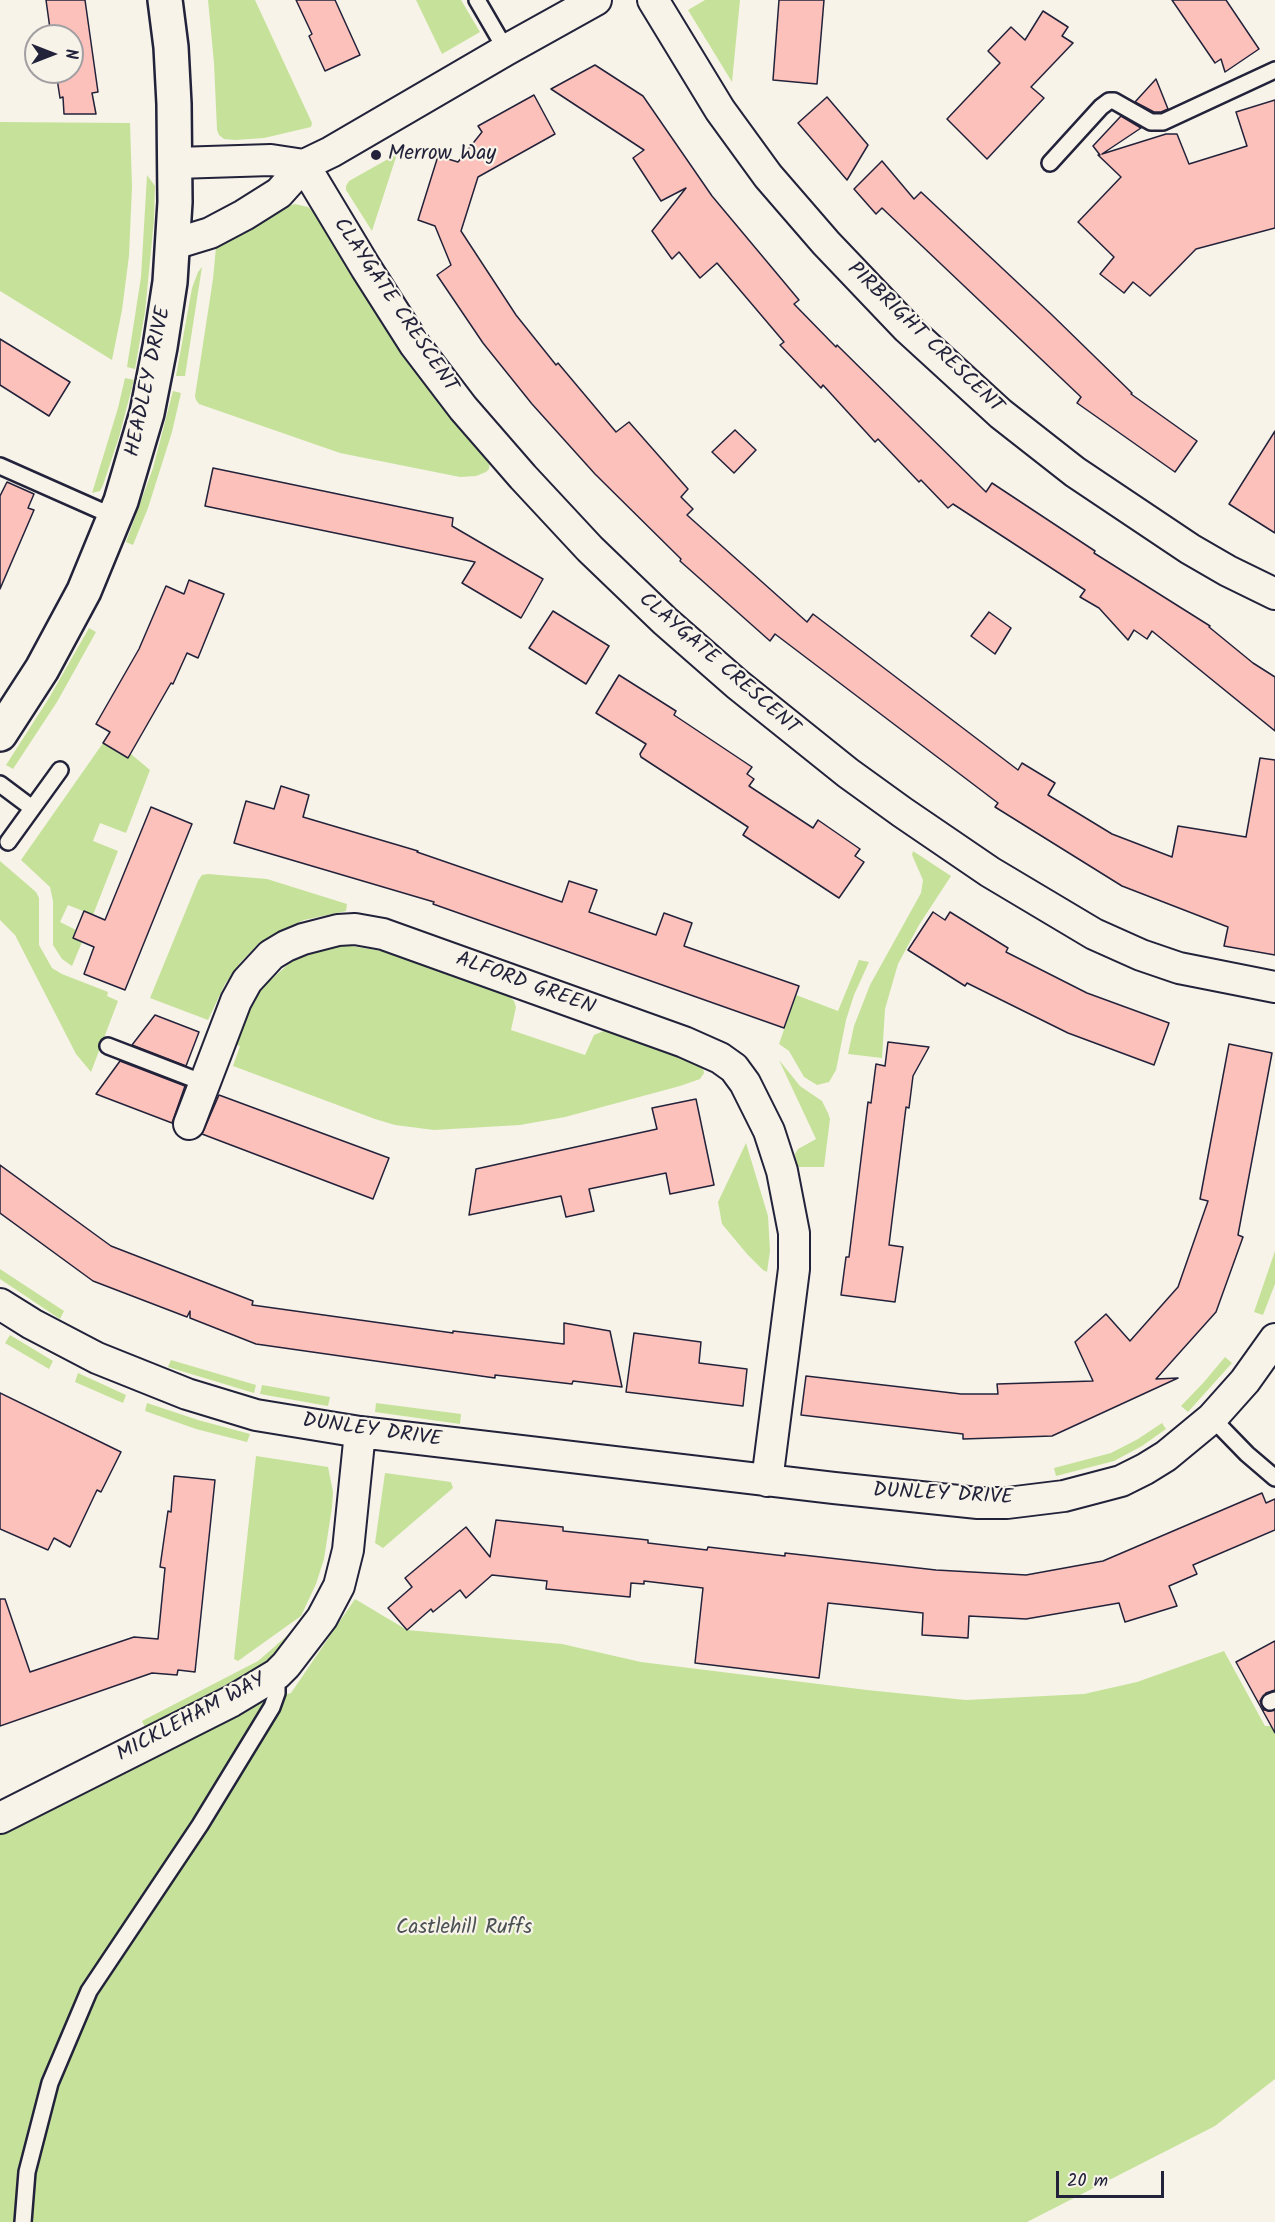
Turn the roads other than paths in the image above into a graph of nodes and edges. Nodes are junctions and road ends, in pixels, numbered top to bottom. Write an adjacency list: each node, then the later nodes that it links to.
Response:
1 (165, 0): 7 (street, HEADLEY DRIVE)
2 (477, 0): 5 (lane)
3 (596, 0): 5 (street)
4 (652, 0): 13 (street, PIRBRIGHT CRESCENT)
5 (506, 50): 9 (street)
6 (1275, 70): 8 (lane)
7 (176, 163): 9 (street); 10 (street, HEADLEY DRIVE)
8 (1050, 163)
9 (304, 165): 10 (street); 19 (street, CLAYGATE CRESCENT)
10 (174, 244): 12 (street, HEADLEY DRIVE)
11 (0, 466): 12 (lane)
12 (115, 517): 14 (street, HEADLEY DRIVE)
13 (1275, 594)
14 (0, 734)
15 (60, 770): 17 (lane)
16 (0, 784): 17 (lane)
17 (33, 808): 18 (lane)
18 (9, 842)
19 (1275, 987)
20 (108, 1046): 21 (lane)
21 (204, 1083): 22 (street, ALFORD GREEN); 28 (street, ALFORD GREEN)
22 (189, 1124)
23 (0, 1304): 26 (street, DUNLEY DRIVE)
24 (1275, 1339): 25 (street, DUNLEY DRIVE)
25 (1212, 1418): 27 (lane); 28 (street, DUNLEY DRIVE)
26 (360, 1432): 28 (street, DUNLEY DRIVE); 29 (street, MICKLEHAM WAY)
27 (1275, 1478)
28 (766, 1480)
29 (277, 1674): 30 (street, MICKLEHAM WAY); 31 (lane)
30 (0, 1818)
31 (23, 2222)

